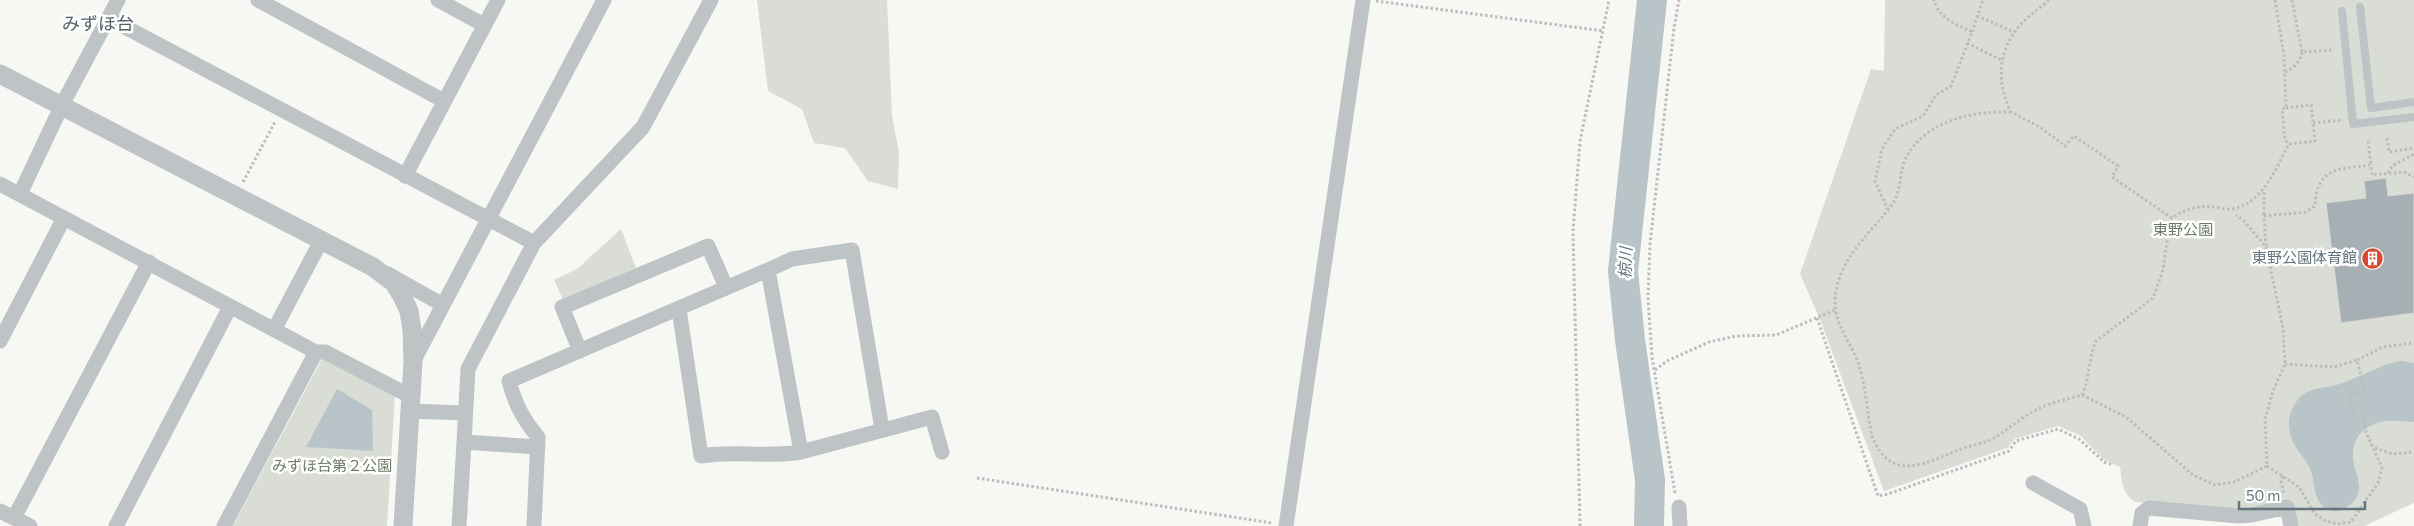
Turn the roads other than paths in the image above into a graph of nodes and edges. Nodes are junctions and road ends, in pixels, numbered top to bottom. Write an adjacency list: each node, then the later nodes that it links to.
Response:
1 (118, 0): 10 (street)
2 (258, 0): 13 (street)
3 (438, 0): 11 (street)
4 (498, 0): 11 (street)
5 (604, 0): 21 (street)
6 (711, 0): 23 (street)
7 (1362, 0): 53 (street)
8 (2360, 7): 14 (lane)
9 (2342, 10): 16 (lane)
10 (108, 18): 15 (street); 17 (street)
11 (484, 25): 13 (street)
12 (0, 74): 15 (street)
13 (444, 100): 17 (street)
14 (2414, 102)
15 (62, 105): 19 (street); 22 (street)
16 (2414, 117)
17 (405, 176): 21 (street)
18 (0, 184): 19 (street)
19 (20, 194): 20 (street)
20 (64, 218): 24 (street); 32 (street)
21 (489, 220): 23 (street); 28 (street)
22 (321, 241): 25 (street); 31 (street)
23 (534, 243): 37 (street)
24 (150, 262): 29 (street); 46 (street)
25 (373, 267): 28 (street); 35 (street)
26 (768, 270): 27 (street); 38 (street); 41 (street)
27 (726, 287): 30 (street); 33 (street)
28 (443, 305): 35 (street)
29 (230, 307): 31 (street); 48 (street)
30 (679, 310): 33 (street); 41 (street)
31 (275, 328): 34 (street)
32 (0, 341)
33 (580, 351): 40 (street)
34 (316, 352): 36 (street); 49 (street)
35 (412, 362): 36 (street)
36 (409, 404): 37 (street); 50 (street)
37 (465, 413): 39 (street)
38 (882, 429): 41 (street); 42 (street)
39 (464, 442): 40 (street); 51 (street)
40 (538, 447): 52 (street)
41 (801, 452)
42 (942, 452)
43 (2033, 483): 55 (street)
44 (1679, 507): 54 (street)
45 (0, 511): 46 (street)
46 (14, 518): 47 (street)
47 (30, 526)
48 (116, 526)
49 (224, 526)
50 (403, 526)
51 (459, 526)
52 (534, 526)
53 (1286, 526)
54 (1680, 526)
55 (2084, 526)
56 (2140, 526): 57 (street)
57 (2291, 526)

